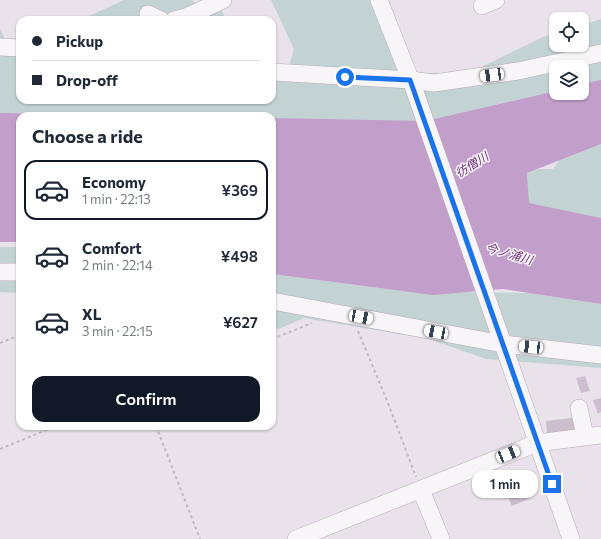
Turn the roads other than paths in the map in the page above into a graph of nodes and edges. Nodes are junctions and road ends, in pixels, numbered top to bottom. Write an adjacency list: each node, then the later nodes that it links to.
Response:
1 (223, 0): 3 (street)
2 (379, 0): 8 (street)
3 (188, 16)
4 (0, 47): 5 (street)
5 (16, 48)
6 (601, 53): 8 (street)
7 (276, 72): 8 (street)
8 (412, 83): 12 (street)
9 (0, 272): 10 (street)
10 (16, 272)
11 (276, 301): 12 (street)
12 (503, 344): 13 (street); 16 (street)
13 (601, 355)
14 (580, 408): 15 (street)
15 (593, 436): 16 (street)
16 (537, 442): 17 (street); 20 (street)
17 (421, 490): 18 (street); 19 (street)
18 (296, 539)
19 (441, 539)
20 (571, 539)

